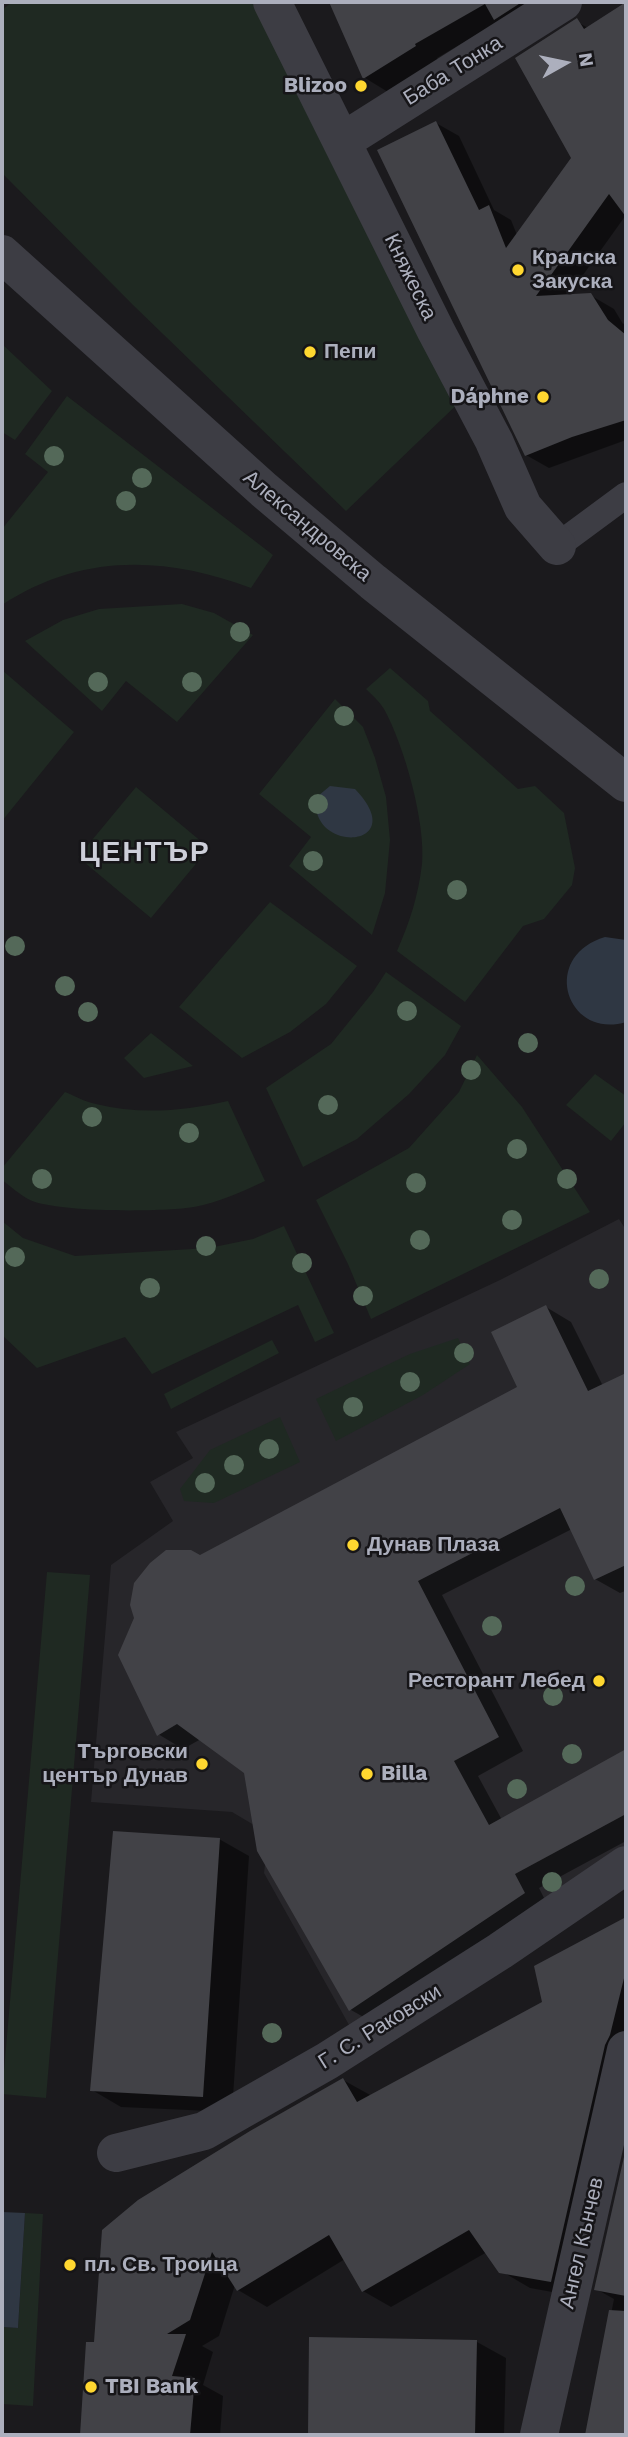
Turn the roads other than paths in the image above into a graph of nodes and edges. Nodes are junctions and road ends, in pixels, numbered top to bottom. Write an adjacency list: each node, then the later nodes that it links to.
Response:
1 (272, 2): 3 (street, Княжеска)
2 (563, 2): 3 (street, Баба Тонка)
3 (357, 132): 6 (street, Княжеска)
4 (2, 254): 7 (street, Александровска)
5 (626, 495): 6 (lane)
6 (557, 545)
7 (626, 783)
8 (626, 1865): 10 (street, Г. С. Раковски)
9 (626, 2050): 11 (street, Ангел Кънчев)
10 (116, 2154)
11 (539, 2435)

